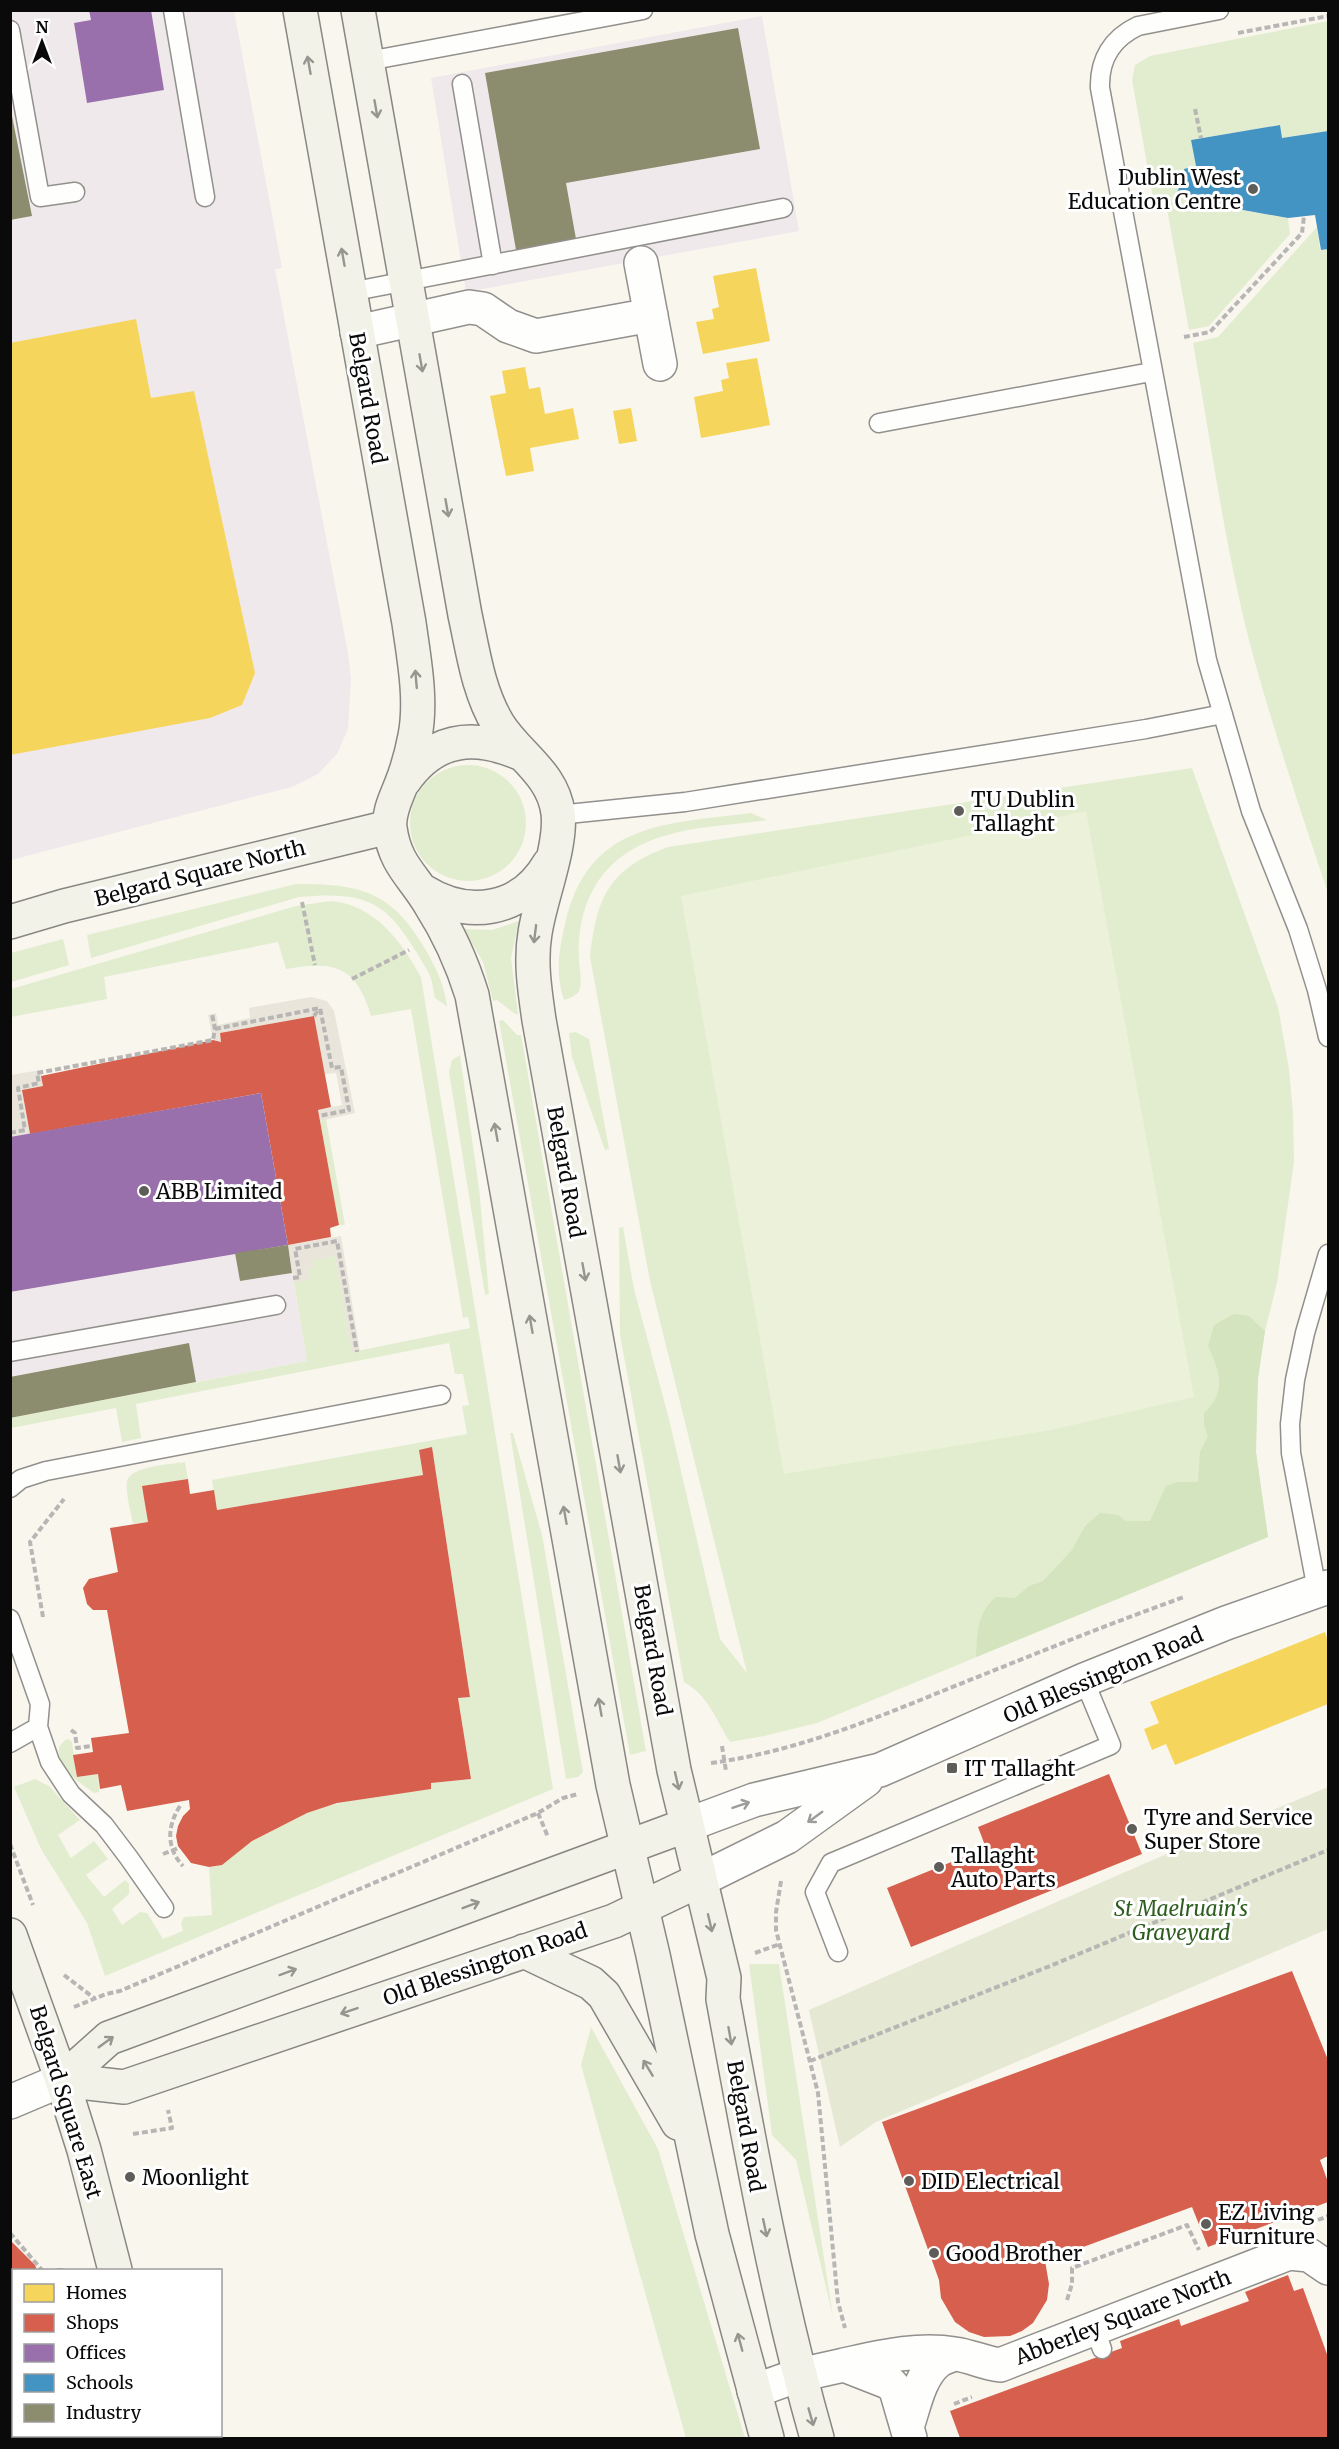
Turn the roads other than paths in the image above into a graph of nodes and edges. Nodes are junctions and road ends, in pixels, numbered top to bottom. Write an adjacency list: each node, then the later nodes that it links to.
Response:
1 (173, 10): 10 (lane)
2 (300, 10): 15 (main road, Belgard Road, one-way to 2)
3 (358, 10): 7 (main road, Belgard Road)
4 (643, 10): 7 (lane)
5 (1219, 10): 20 (lane)
6 (10, 30): 9 (lane)
7 (368, 61): 14 (main road, Belgard Road, one-way to 14)
8 (462, 84): 13 (lane)
9 (75, 192)
10 (205, 197)
11 (783, 208): 13 (lane)
12 (641, 262): 16 (street)
13 (493, 265): 14 (lane)
14 (407, 281): 15 (lane); 17 (main road, Belgard Road)
15 (350, 292): 18 (main road, Belgard Road)
16 (651, 315): 17 (street); 19 (street)
17 (414, 320): 18 (street); 23 (main road, Belgard Road, one-way to 23)
18 (357, 332): 24 (main road, Belgard Road, one-way to 18)
19 (660, 364)
20 (1151, 372): 21 (lane); 22 (lane)
21 (879, 423)
22 (1223, 714): 25 (lane); 30 (lane)
23 (524, 755): 24 (main road, Belgard Road); 25 (main road, Belgard Road)
24 (401, 785): 26 (main road, Belgard Road)
25 (558, 815): 27 (main road, Belgard Road)
26 (389, 827): 28 (main road, Belgard Road); 29 (main road, Belgard Square North)
27 (552, 857): 28 (main road, Belgard Road); 42 (main road, Belgard Road, one-way to 42)
28 (423, 891): 43 (main road, Belgard Road, one-way to 28)
29 (10, 922)
30 (1329, 1037)
31 (1329, 1254): 36 (lane)
32 (276, 1305): 33 (lane)
33 (10, 1352)
34 (441, 1395): 35 (lane)
35 (10, 1488)
36 (1323, 1589): 38 (street, Old Blessington Road)
37 (10, 1620): 39 (lane)
38 (1084, 1680): 41 (street, Old Blessington Road); 49 (lane)
39 (38, 1727): 40 (lane); 45 (lane)
40 (10, 1743)
41 (880, 1770): 42 (street, Old Blessington Road, one-way to 41); 44 (street, Old Blessington Road, one-way to 44)
42 (687, 1825): 43 (main road, Old Blessington Road); 44 (main road, Belgard Road)
43 (627, 1846): 46 (main road, Belgard Road); 50 (main road, Old Blessington Road, one-way to 43)
44 (700, 1880): 46 (main road, Old Blessington Road); 58 (main road, Belgard Road, one-way to 58)
45 (164, 1908)
46 (642, 1908): 48 (main road, Old Blessington Road); 52 (main road, Belgard Road)
47 (10, 1935): 50 (main road, Belgard Square East)
48 (524, 1951): 50 (main road, Old Blessington Road, one-way to 50); 52 (main road, one-way to 48)
49 (838, 1952)
50 (62, 2080): 51 (street, Old Blessington Road); 54 (main road, Belgard Square East)
51 (10, 2102)
52 (697, 2156): 59 (main road, Belgard Road, one-way to 52)
53 (1322, 2257): 56 (street, Abberley Square North)
54 (114, 2269)
55 (907, 2352): 56 (street, Abberley Square North); 57 (street, Abberley Square North); 60 (street)
56 (954, 2354): 60 (street)
57 (844, 2365): 58 (street, Abberley Square North); 60 (street)
58 (799, 2375): 59 (street, Abberley Square North); 62 (main road, Belgard Road, one-way to 62)
59 (754, 2391): 61 (main road, Belgard Road)
60 (911, 2422)
61 (767, 2439)
62 (817, 2439)

